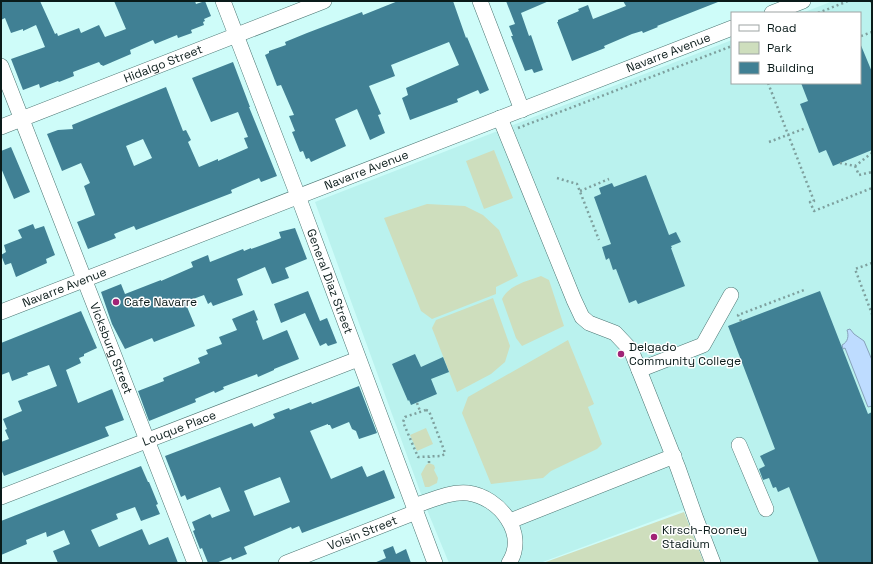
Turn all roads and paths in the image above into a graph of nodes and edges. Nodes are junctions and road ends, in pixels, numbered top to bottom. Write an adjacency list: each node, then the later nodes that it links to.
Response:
1 (223, 1): 10 (street, General Diaz Street)
2 (324, 1): 10 (street, Hidalgo Street)
3 (480, 1): 15 (street)
4 (803, 1): 6 (street)
5 (848, 1): 7 (path)
6 (775, 12)
7 (820, 12)
8 (731, 28): 15 (street, Navarre Avenue)
9 (872, 32): 11 (path)
10 (236, 36): 17 (street, Hidalgo Street); 31 (street, General Diaz Street)
11 (862, 36)
12 (731, 46): 20 (path)
13 (1, 66): 17 (street, Vicksburg Street)
14 (768, 84): 21 (path)
15 (522, 110): 16 (street, Navarre Avenue)
16 (500, 118): 20 (street); 31 (street, Navarre Avenue)
17 (22, 119): 18 (street, Hidalgo Street); 34 (street, Vicksburg Street)
18 (1, 127)
19 (806, 128): 21 (path)
20 (506, 133): 41 (street)
21 (788, 134): 22 (path); 29 (path)
22 (769, 142)
23 (872, 153): 25 (path)
24 (840, 163): 25 (path)
25 (855, 166): 26 (path)
26 (872, 172)
27 (557, 178): 30 (path)
28 (609, 179): 30 (path)
29 (872, 188)
30 (580, 191): 32 (path)
31 (298, 196): 34 (street, Navarre Avenue); 40 (street, General Diaz Street)
32 (599, 240)
33 (872, 263): 38 (path)
34 (84, 279): 37 (street, Navarre Avenue); 44 (street, Vicksburg Street)
35 (804, 290): 39 (path)
36 (731, 295): 41 (street)
37 (1, 312)
38 (872, 314)
39 (741, 322)
40 (358, 359): 44 (street, Louque Place); 50 (street, General Diaz Street)
41 (639, 370): 46 (street)
42 (416, 403): 43 (path)
43 (420, 411): 47 (path); 47 (path)
44 (147, 440): 49 (street, Louque Place); 53 (street, Vicksburg Street)
45 (739, 445): 51 (street)
46 (674, 456): 52 (street); 57 (street)
47 (429, 457): 48 (path)
48 (429, 463)
49 (1, 497)
50 (415, 509): 52 (street, Voisin Street); 54 (street, Voisin Street); 55 (street, General Diaz Street)
51 (766, 509)
52 (510, 521): 56 (street)
53 (195, 563)
54 (286, 563)
55 (435, 563)
56 (509, 563)
57 (713, 563)

